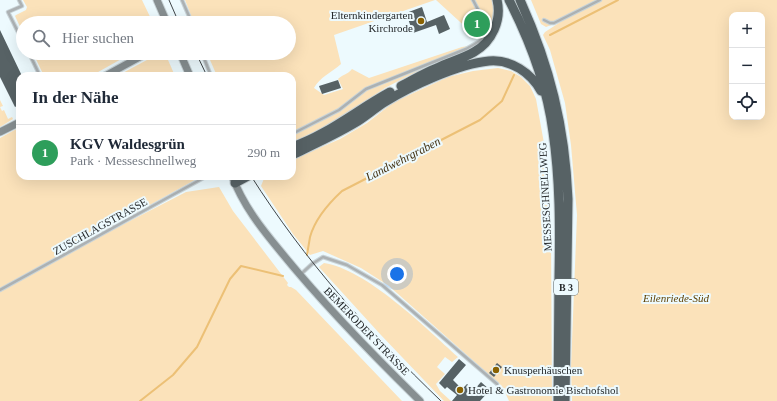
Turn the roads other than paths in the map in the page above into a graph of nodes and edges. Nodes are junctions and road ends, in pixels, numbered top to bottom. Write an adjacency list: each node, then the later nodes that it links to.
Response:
1 (19, 0): 12 (lane)
2 (157, 0): 9 (main road)
3 (182, 0): 10 (lane)
4 (473, 0): 24 (lane)
5 (497, 0): 25 (highway)
6 (510, 0): 21 (highway, MESSESCHNELLWEG / B 3)
7 (520, 0): 34 (highway, MESSESCHNELLWEG / B 3)
8 (600, 0): 11 (lane)
9 (164, 16)
10 (189, 16)
11 (544, 20)
12 (16, 28)
13 (32, 60): 17 (lane)
14 (134, 60): 18 (main road)
15 (183, 60): 19 (main road)
16 (205, 60): 20 (lane)
17 (38, 72)
18 (112, 72)
19 (188, 72)
20 (209, 72)
21 (547, 101): 26 (highway); 33 (highway, MESSESCHNELLWEG / B 3)
22 (16, 124): 23 (main road)
23 (0, 132)
24 (296, 132)
25 (296, 145)
26 (296, 153)
27 (200, 180): 30 (lane, ZUSCHLAGSTRASSE)
28 (233, 180): 29 (main road, BEMERODER STRASSE)
29 (299, 275): 31 (lane); 32 (main road, BEMERODER STRASSE)
30 (0, 290)
31 (497, 384)
32 (420, 401)
33 (558, 401)
34 (565, 401)

